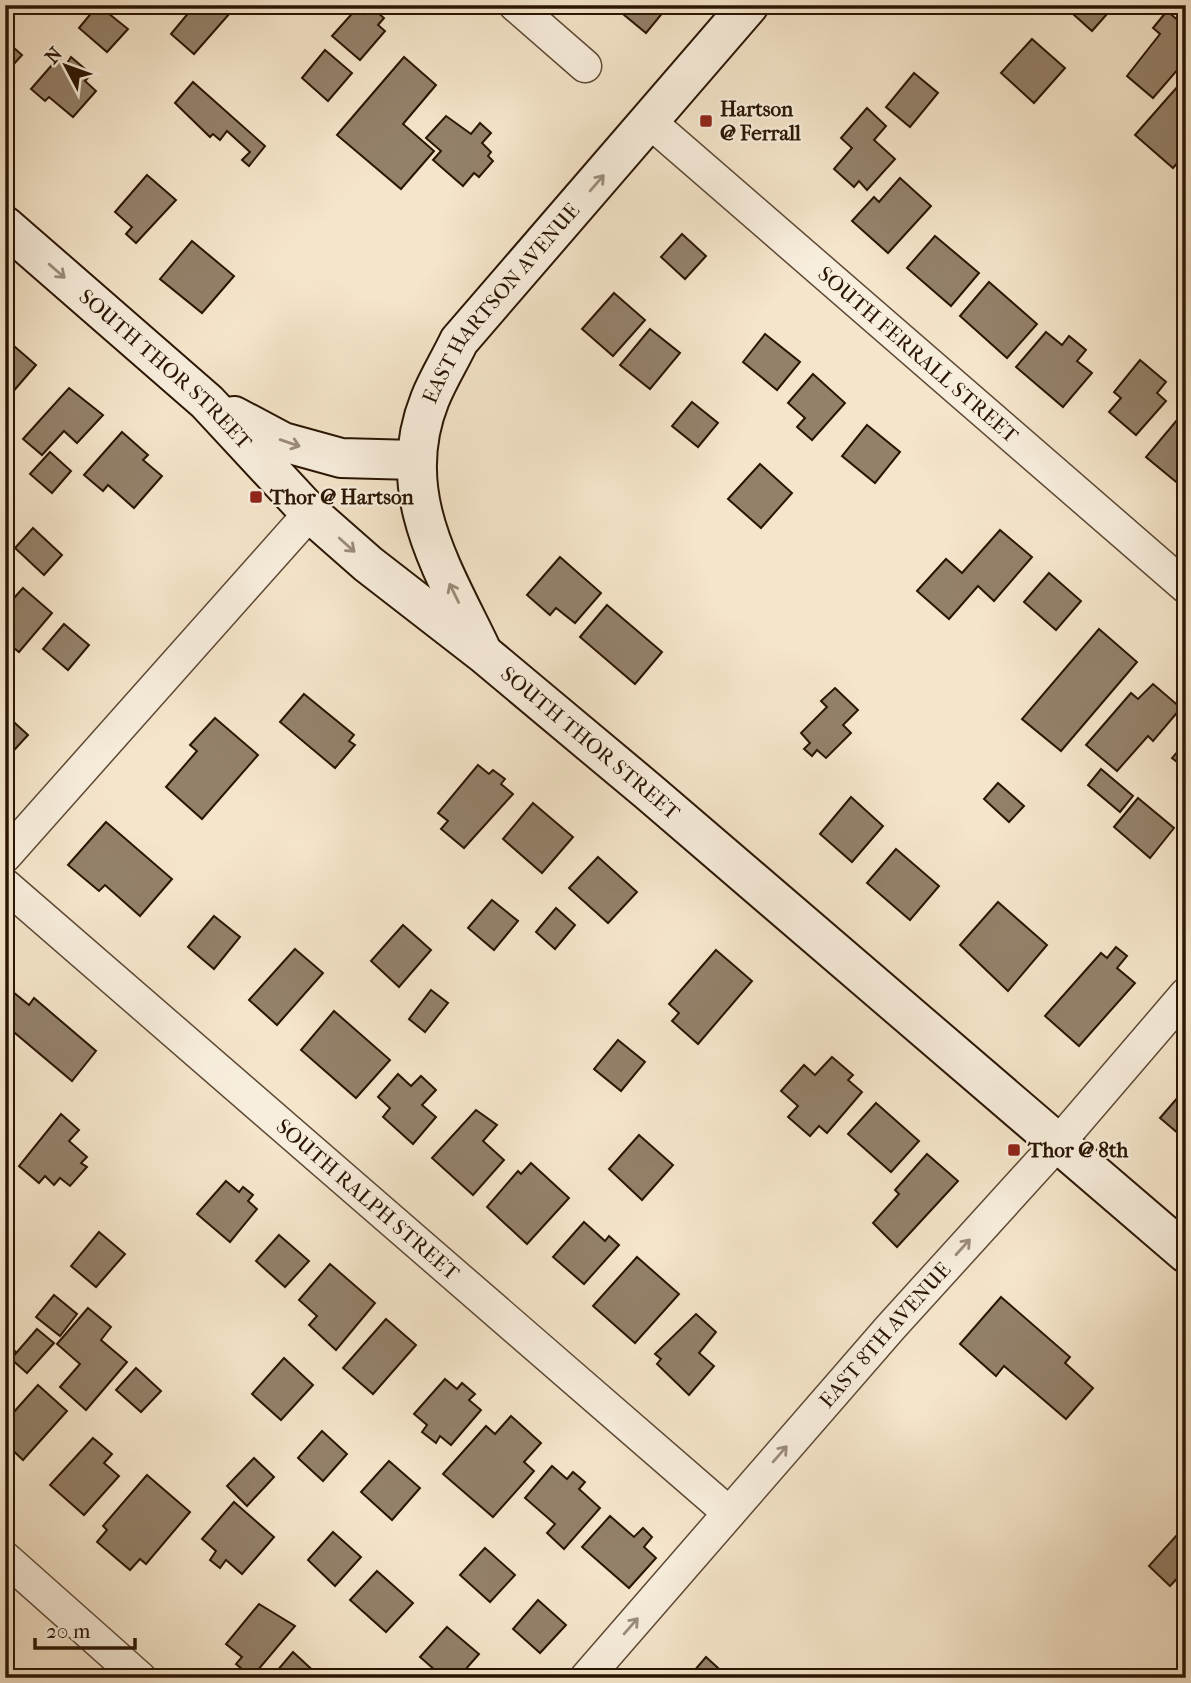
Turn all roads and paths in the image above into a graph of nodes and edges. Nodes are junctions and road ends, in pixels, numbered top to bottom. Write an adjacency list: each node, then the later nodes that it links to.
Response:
1 (515, 5): 3 (street)
2 (749, 5): 4 (main road, EAST HARTSON AVENUE)
3 (585, 66)
4 (650, 122): 7 (main road, EAST HARTSON AVENUE, one-way to 4); 9 (street, SOUTH FERRALL STREET)
5 (5, 226): 6 (main road, SOUTH THOR STREET, one-way to 6)
6 (207, 402): 7 (main road, one-way to 7); 8 (main road, SOUTH THOR STREET)
7 (415, 460): 10 (main road, EAST HARTSON AVENUE, one-way to 7)
8 (310, 513): 10 (main road, SOUTH THOR STREET, one-way to 10); 11 (street)
9 (1186, 587)
10 (484, 654): 14 (main road, SOUTH THOR STREET)
11 (5, 856)
12 (5, 885): 16 (street, SOUTH RALPH STREET)
13 (1186, 994): 14 (street, EAST 8TH AVENUE)
14 (1059, 1142): 15 (main road, SOUTH THOR STREET); 16 (street, EAST 8TH AVENUE, one-way to 14)
15 (1186, 1252)
16 (729, 1513): 19 (street, EAST 8TH AVENUE, one-way to 16)
17 (5, 1558): 18 (street)
18 (140, 1678)
19 (586, 1678)

